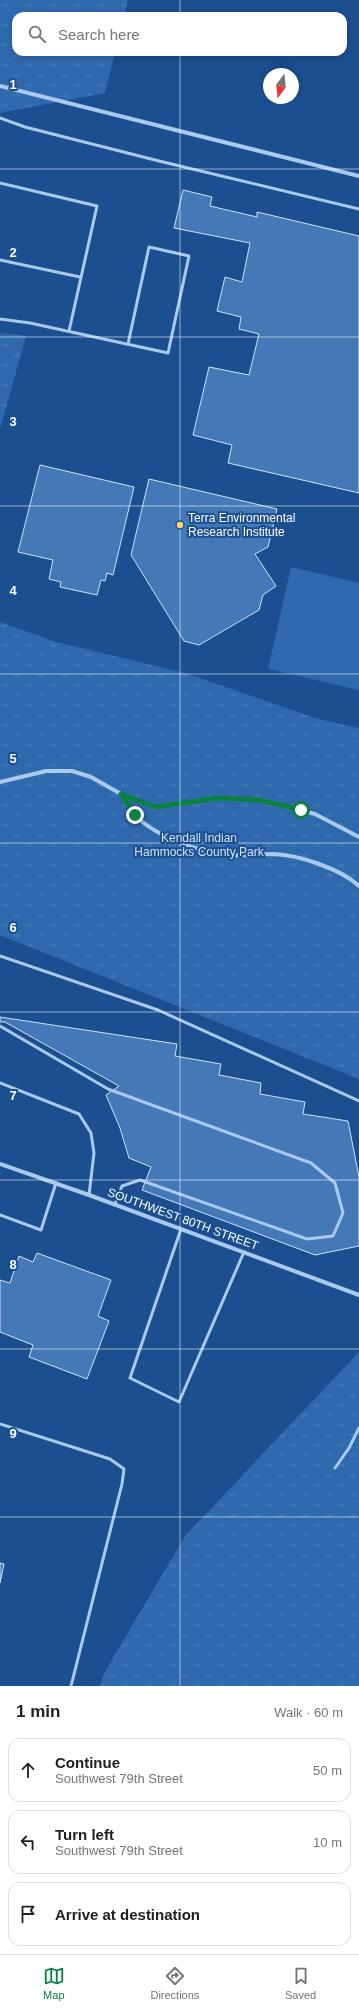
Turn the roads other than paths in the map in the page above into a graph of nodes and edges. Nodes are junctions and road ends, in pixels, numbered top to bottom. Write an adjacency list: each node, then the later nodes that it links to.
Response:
1 (0, 86): 3 (street)
2 (0, 118): 5 (lane)
3 (359, 176)
4 (0, 183): 7 (lane)
5 (359, 209)
6 (0, 260): 7 (lane)
7 (80, 277): 9 (lane)
8 (0, 319): 9 (lane)
9 (69, 331): 10 (lane)
10 (128, 344): 10 (lane)
11 (0, 782): 12 (street)
12 (121, 794): 13 (street); 14 (street)
13 (359, 837)
14 (359, 886)
15 (0, 956): 18 (lane)
16 (0, 1026): 22 (lane)
17 (0, 1083): 21 (lane)
18 (359, 1101)
19 (0, 1164): 20 (street, SOUTHWEST 80TH STREET)
20 (56, 1183): 21 (street, SOUTHWEST 80TH STREET); 23 (lane)
21 (89, 1195): 22 (street, SOUTHWEST 80TH STREET)
22 (115, 1204): 24 (street, SOUTHWEST 80TH STREET)
23 (0, 1215)
24 (181, 1229): 25 (street, SOUTHWEST 80TH STREET); 25 (lane)
25 (244, 1252): 26 (street, SOUTHWEST 80TH STREET)
26 (359, 1295)
27 (0, 1424): 30 (lane)
28 (359, 1428): 29 (lane)
29 (335, 1468)
30 (70, 1686)

